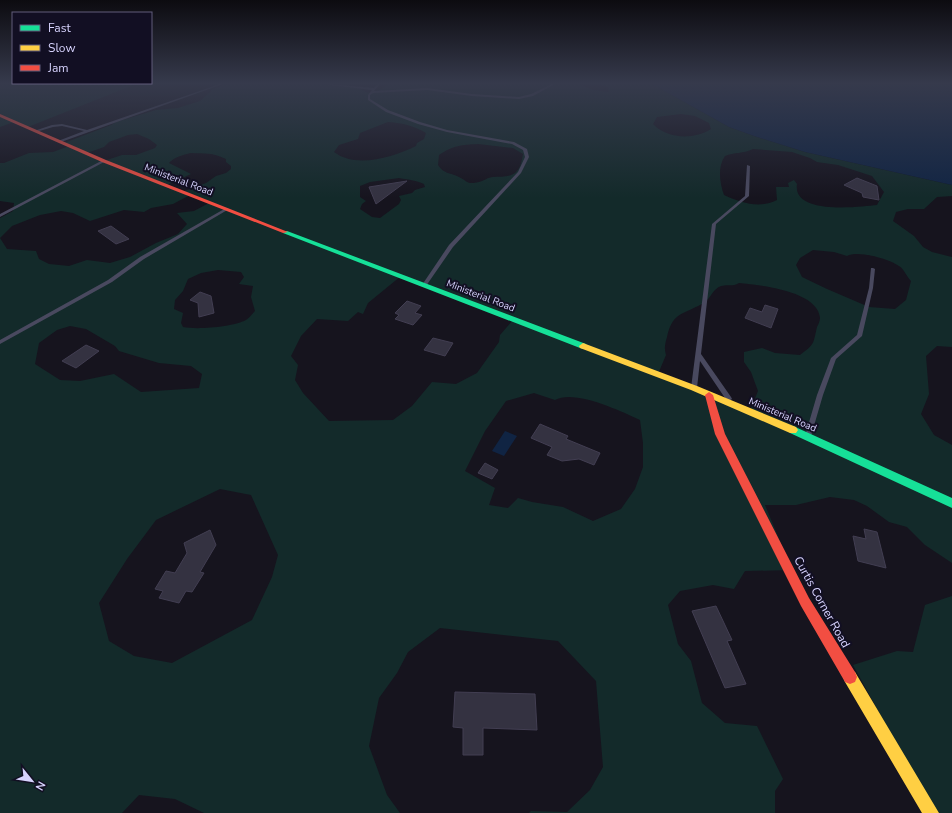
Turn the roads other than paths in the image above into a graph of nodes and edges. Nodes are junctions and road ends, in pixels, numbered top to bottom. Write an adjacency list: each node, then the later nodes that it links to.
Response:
1 (16, 122): 4 (main road, Ministerial Road)
2 (112, 122): 5 (lane)
3 (422, 122): 12 (lane)
4 (36, 131): 5 (lane); 6 (main road, Ministerial Road)
5 (86, 131): 6 (lane)
6 (60, 141): 7 (main road, Ministerial Road)
7 (104, 161): 9 (main road, Ministerial Road); 10 (lane)
8 (748, 166): 14 (lane)
9 (227, 209): 12 (main road, Ministerial Road); 13 (lane)
10 (1, 215)
11 (873, 269): 18 (lane)
12 (424, 285): 15 (main road, Ministerial Road)
13 (0, 342)
14 (698, 354): 15 (lane); 17 (lane)
15 (694, 388): 16 (main road, Ministerial Road)
16 (709, 395): 17 (main road, Ministerial Road); 20 (main road, Curtis Corner Road)
17 (733, 404): 18 (main road, Ministerial Road)
18 (808, 436): 19 (main road, Ministerial Road)
19 (952, 503)
20 (931, 813)

